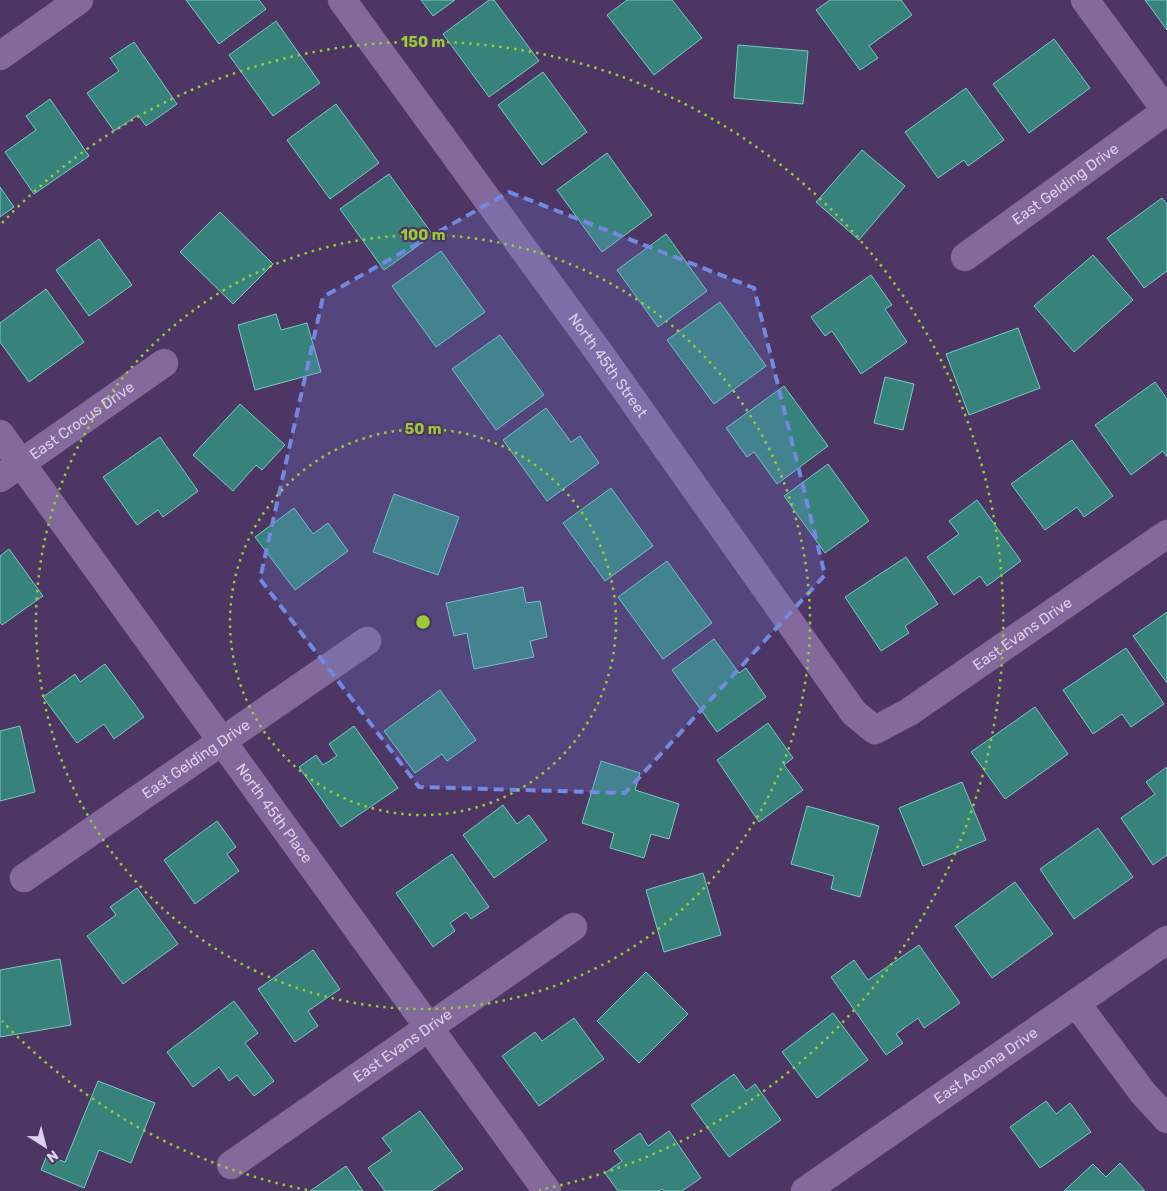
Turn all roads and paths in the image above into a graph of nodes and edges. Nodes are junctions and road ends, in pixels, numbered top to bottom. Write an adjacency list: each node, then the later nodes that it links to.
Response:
1 (79, 0): 4 (street)
2 (342, 0): 12 (street, North 45th Street)
3 (1085, 0): 5 (street)
4 (0, 56)
5 (1167, 111): 6 (street, East Gelding Drive)
6 (964, 257)
7 (164, 363): 9 (street, East Crocus Drive)
8 (0, 434): 9 (street, North 45th Place)
9 (10, 470): 13 (street, North 45th Place)
10 (1167, 534): 12 (street, East Evans Drive)
11 (367, 641): 13 (street, East Gelding Drive)
12 (875, 730)
13 (222, 742): 14 (street, East Gelding Drive); 18 (street, North 45th Place)
14 (24, 878)
15 (573, 927): 18 (street, East Evans Drive)
16 (1167, 940): 17 (street, East Acoma Drive)
17 (1076, 1003): 19 (street); 22 (street, East Acoma Drive)
18 (430, 1027): 20 (street, East Evans Drive); 21 (street, North 45th Place)
19 (1167, 1119)
20 (231, 1165)
21 (547, 1191)
22 (805, 1191)

